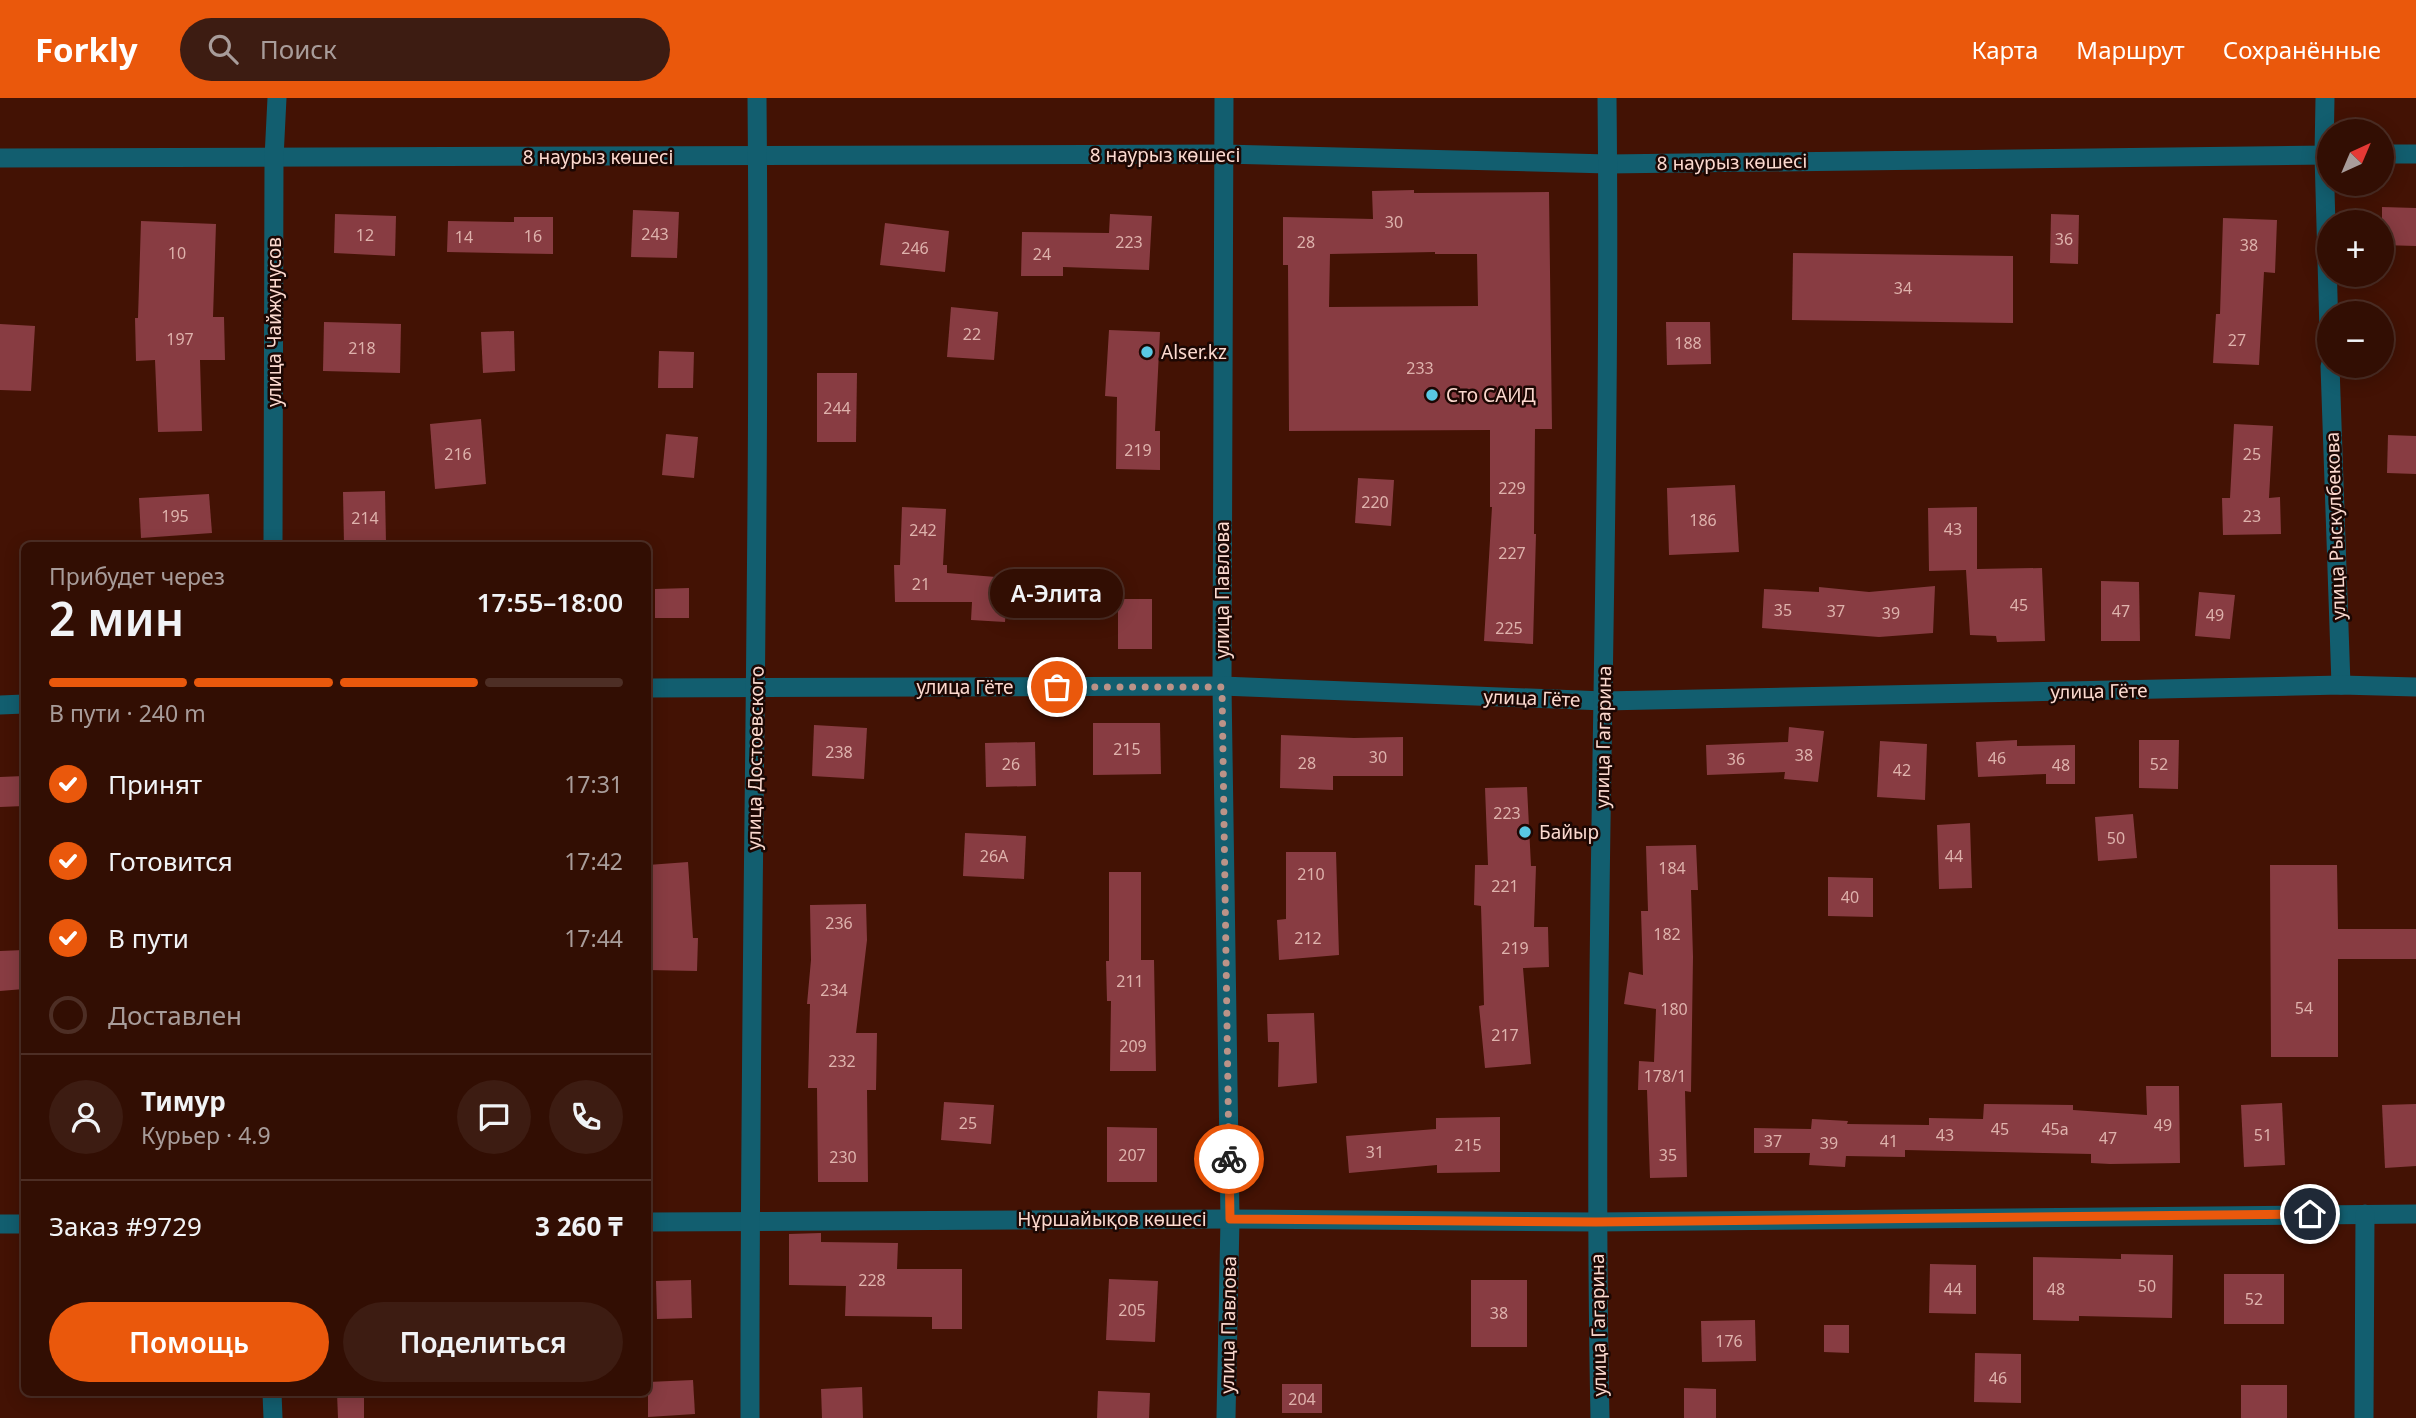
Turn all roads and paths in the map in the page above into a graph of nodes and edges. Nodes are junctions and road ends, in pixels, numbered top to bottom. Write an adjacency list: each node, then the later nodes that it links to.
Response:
1 (277, 98): 13 (street, улица Чайжунусов)
2 (757, 98): 11 (street, улица Достоевского)
3 (1224, 98): 7 (street, улица Павлова)
4 (1607, 98): 14 (street, улица Гагарина)
5 (2325, 98): 6 (street)
6 (2325, 119)
7 (1224, 154): 11 (street, 8 наурыз көшесі); 14 (street, 8 наурыз көшесі); 21 (street, улица Павлова)
8 (2394, 154): 9 (street)
9 (2416, 154)
10 (2317, 155): 14 (street, 8 наурыз көшесі)
11 (758, 156): 13 (street, 8 наурыз көшесі); 20 (street, улица Достоевского)
12 (0, 158): 13 (street, 8 наурыз көшесі)
13 (274, 158): 18 (street, улица Чайжунусов)
14 (1608, 164): 24 (street, улица Гагарина)
15 (2327, 196): 16 (street)
16 (2328, 301)
17 (2330, 378): 19 (street, улица Рыскулбекова)
18 (273, 542)
19 (2341, 685): 22 (street, улица Гёте); 24 (street, улица Гёте)
20 (756, 687): 21 (street, улица Гёте); 23 (street, улица Гёте); 31 (street, улица Достоевского)
21 (1222, 687): 24 (street, улица Гёте); 29 (street, улица Павлова)
22 (2416, 687)
23 (651, 688)
24 (1604, 701): 32 (street, улица Гагарина)
25 (21, 704): 26 (street)
26 (0, 705)
27 (2365, 1214): 28 (street, Нұршайықов көшесі); 32 (street, Нұршайықов көшесі); 40 (street)
28 (2416, 1214)
29 (1230, 1219): 31 (street, Нұршайықов көшесі); 32 (street, Нұршайықов көшесі); 38 (street, улица Павлова)
30 (651, 1222): 31 (street, Нұршайықов көшесі)
31 (749, 1222): 37 (street, улица Достоевского)
32 (1596, 1222): 39 (street, улица Гагарина)
33 (0, 1224): 34 (street)
34 (21, 1224)
35 (272, 1396): 36 (street)
36 (273, 1418)
37 (750, 1418)
38 (1226, 1418)
39 (1600, 1418)
40 (2364, 1418)

